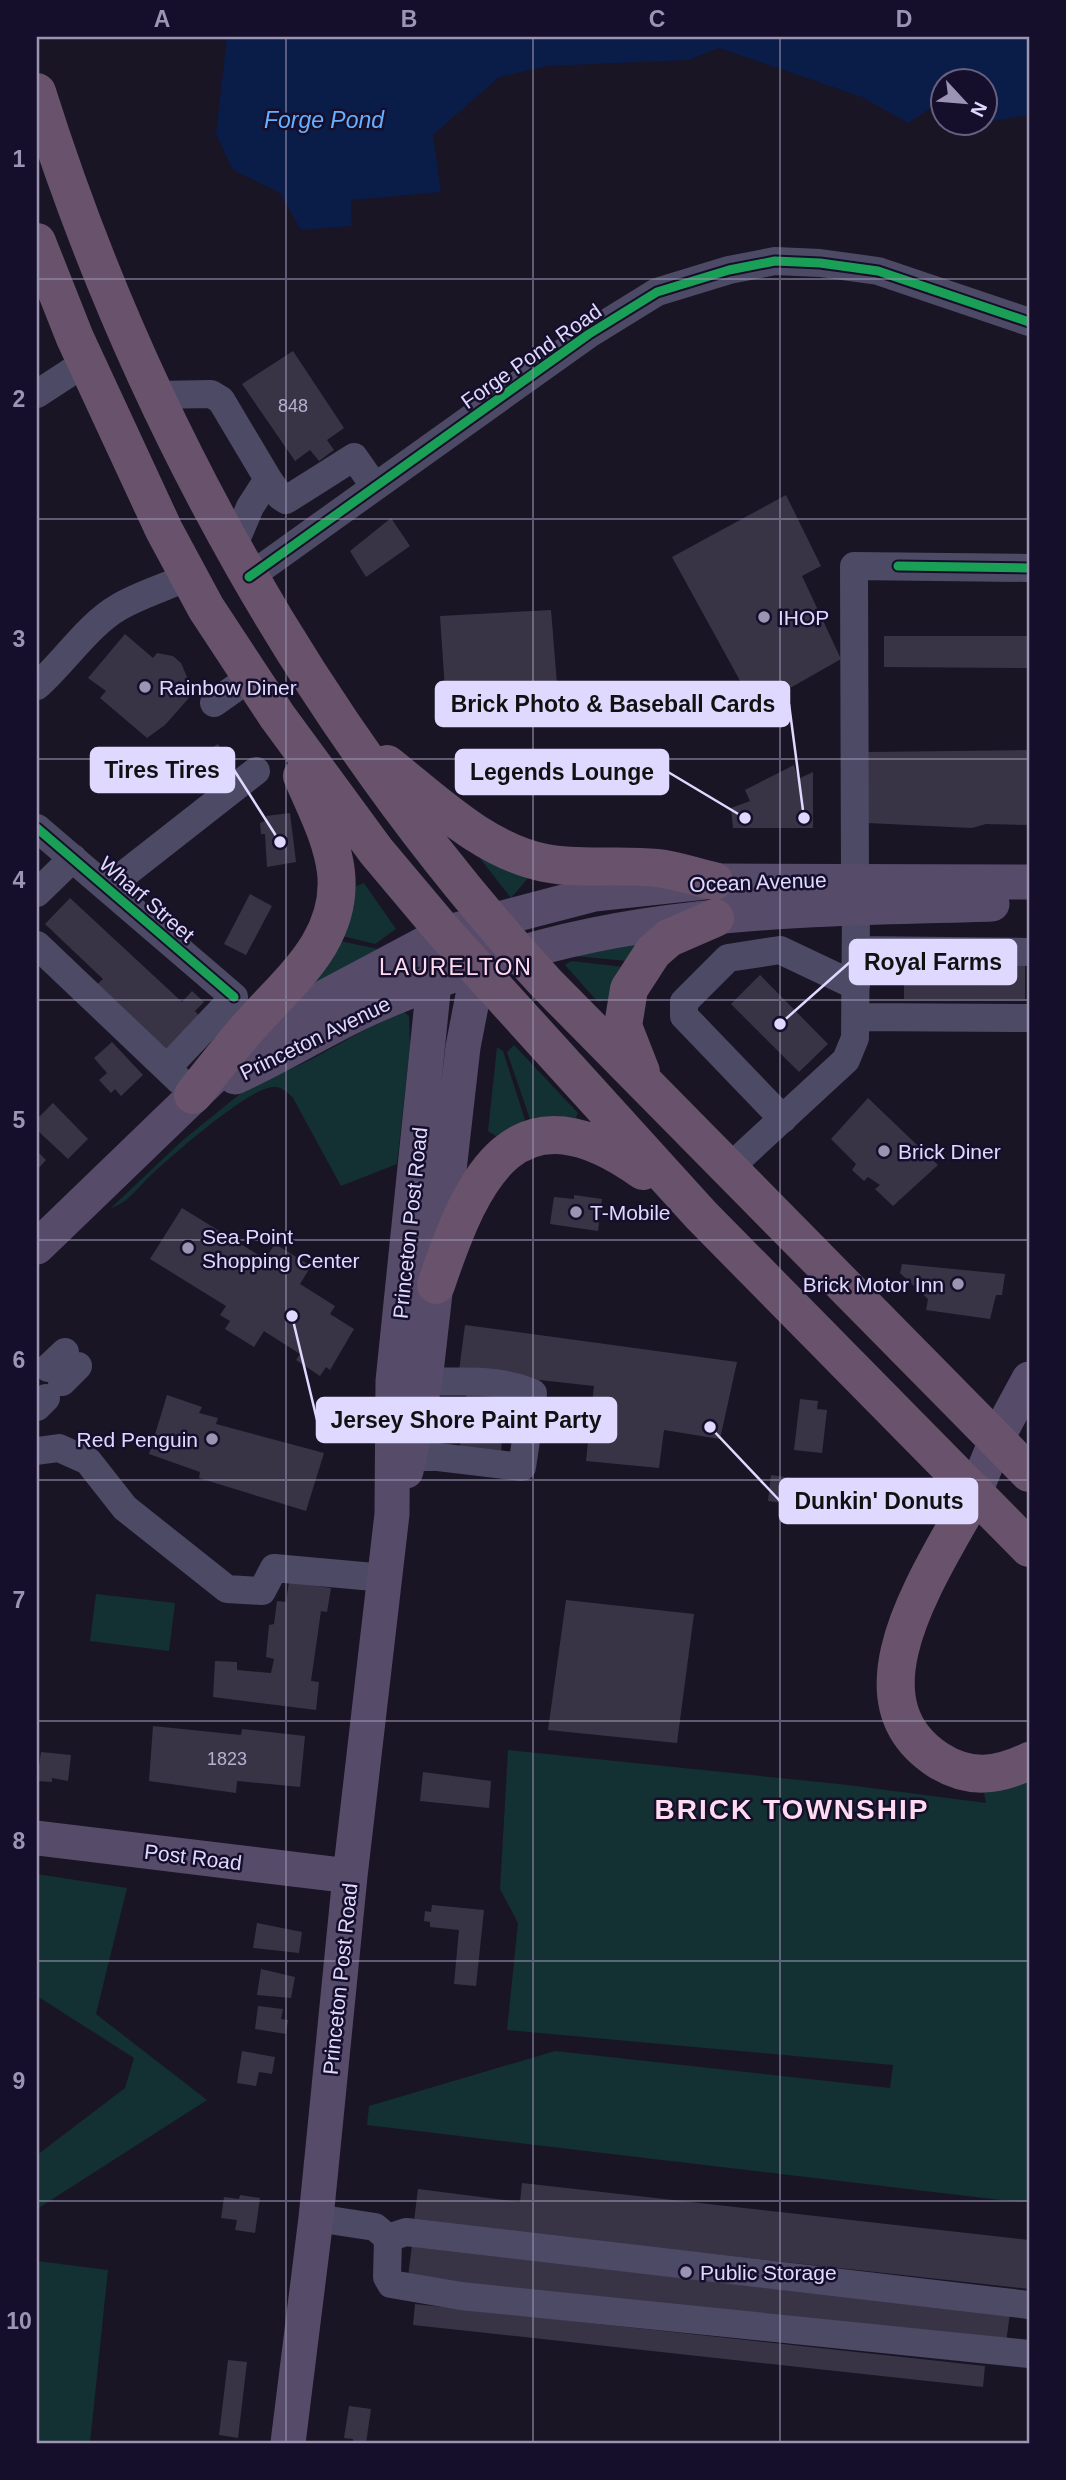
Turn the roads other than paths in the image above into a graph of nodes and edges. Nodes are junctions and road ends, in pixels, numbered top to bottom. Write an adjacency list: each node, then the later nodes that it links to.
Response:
1 (37, 92): 6 (highway)
2 (37, 242): 4 (highway)
3 (1029, 322): 8 (street, Forge Pond Road)
4 (86, 362): 5 (street); 11 (highway)
5 (37, 394)
6 (155, 395): 7 (street); 9 (highway)
7 (268, 479): 8 (street); 9 (street)
8 (375, 487): 9 (street, Forge Pond Road)
9 (241, 562): 16 (highway)
10 (1029, 568): 23 (street)
11 (190, 576): 12 (highway); 13 (street)
12 (251, 677): 14 (street); 15 (highway)
13 (37, 686)
14 (214, 703)
15 (277, 716): 27 (highway); 39 (highway)
16 (353, 736): 24 (highway); 26 (highway)
17 (256, 771): 21 (street)
18 (37, 828): 19 (street, Wharf Street)
19 (73, 858): 21 (street, Wharf Street); 22 (street)
20 (1029, 882): 23 (main road, Ocean Avenue)
21 (108, 887): 37 (street, Wharf Street)
22 (37, 893)
23 (856, 894): 24 (main road, Ocean Avenue); 25 (main road, Ocean Avenue); 29 (street)
24 (714, 899): 26 (main road, Ocean Avenue); 31 (main road, Ocean Avenue); 38 (highway)
25 (1029, 902)
26 (490, 919): 27 (main road, Ocean Avenue); 31 (highway); 32 (main road, Princeton Post Road)
27 (444, 933): 32 (highway); 33 (main road, Princeton Post Road); 39 (main road, Princeton Avenue)
28 (37, 945): 37 (street)
29 (856, 950): 30 (street); 34 (street)
30 (1029, 952)
31 (519, 953): 32 (main road, Ocean Avenue); 38 (highway)
32 (477, 969): 33 (main road, Princeton Avenue); 42 (highway); 44 (main road, Princeton Post Road)
33 (434, 983): 39 (main road, Princeton Avenue); 52 (main road, Princeton Post Road)
34 (856, 986): 35 (street); 40 (street)
35 (855, 1017): 36 (street); 40 (street)
36 (1029, 1018)
37 (167, 1068): 39 (street)
38 (649, 1086): 41 (highway)
39 (194, 1095): 43 (main road, Princeton Avenue)
40 (783, 1119): 41 (street)
41 (729, 1168): 47 (highway)
42 (701, 1215): 44 (highway); 51 (highway)
43 (37, 1247)
44 (436, 1285): 46 (main road, Princeton Post Road)
45 (1029, 1379): 47 (main road)
46 (425, 1381): 49 (main road, Princeton Post Road); 49 (street)
47 (997, 1438): 50 (highway); 51 (main road)
48 (37, 1451): 54 (street)
49 (411, 1457): 52 (main road, Princeton Post Road)
50 (1029, 1473)
51 (975, 1492): 53 (highway); 55 (highway)
52 (392, 1514): 54 (main road, Princeton Post Road)
53 (1029, 1548)
54 (385, 1578): 57 (main road, Princeton Post Road)
55 (1029, 1761)
56 (37, 1838): 57 (main road, Post Road)
57 (350, 1876): 58 (main road, Princeton Post Road)
58 (316, 2218): 59 (street); 62 (main road, Princeton Post Road)
59 (388, 2238): 60 (street); 61 (street)
60 (1029, 2305)
61 (1029, 2354)
62 (288, 2443)

